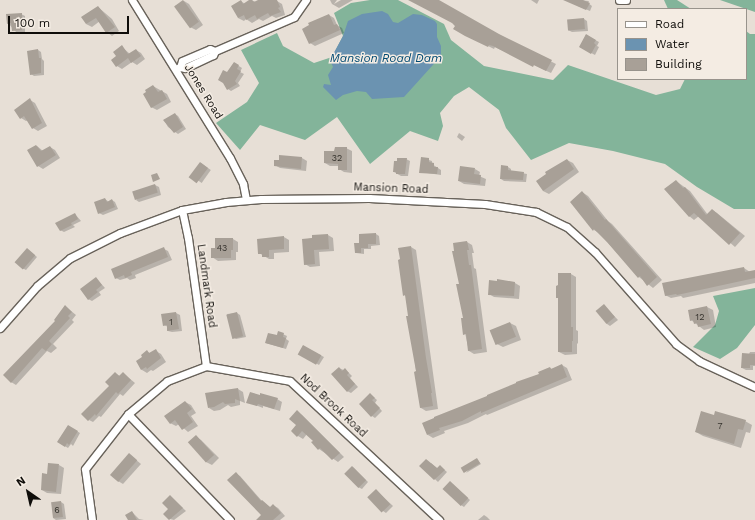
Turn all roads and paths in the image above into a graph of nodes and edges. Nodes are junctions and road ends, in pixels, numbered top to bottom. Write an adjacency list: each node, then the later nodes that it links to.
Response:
1 (132, 0): 5 (street, Jones Road)
2 (306, 0): 5 (street)
3 (619, 0): 4 (street)
4 (626, 0)
5 (178, 68): 6 (street, Jones Road)
6 (246, 200): 7 (street, Mansion Road); 10 (street, Mansion Road)
7 (182, 210): 8 (street, Mansion Road); 9 (street, Landmark Road)
8 (0, 328)
9 (206, 366): 11 (street); 14 (street, Nod Brook Road)
10 (755, 387)
11 (128, 414): 12 (street); 13 (street)
12 (92, 520)
13 (230, 520)
14 (439, 520)

